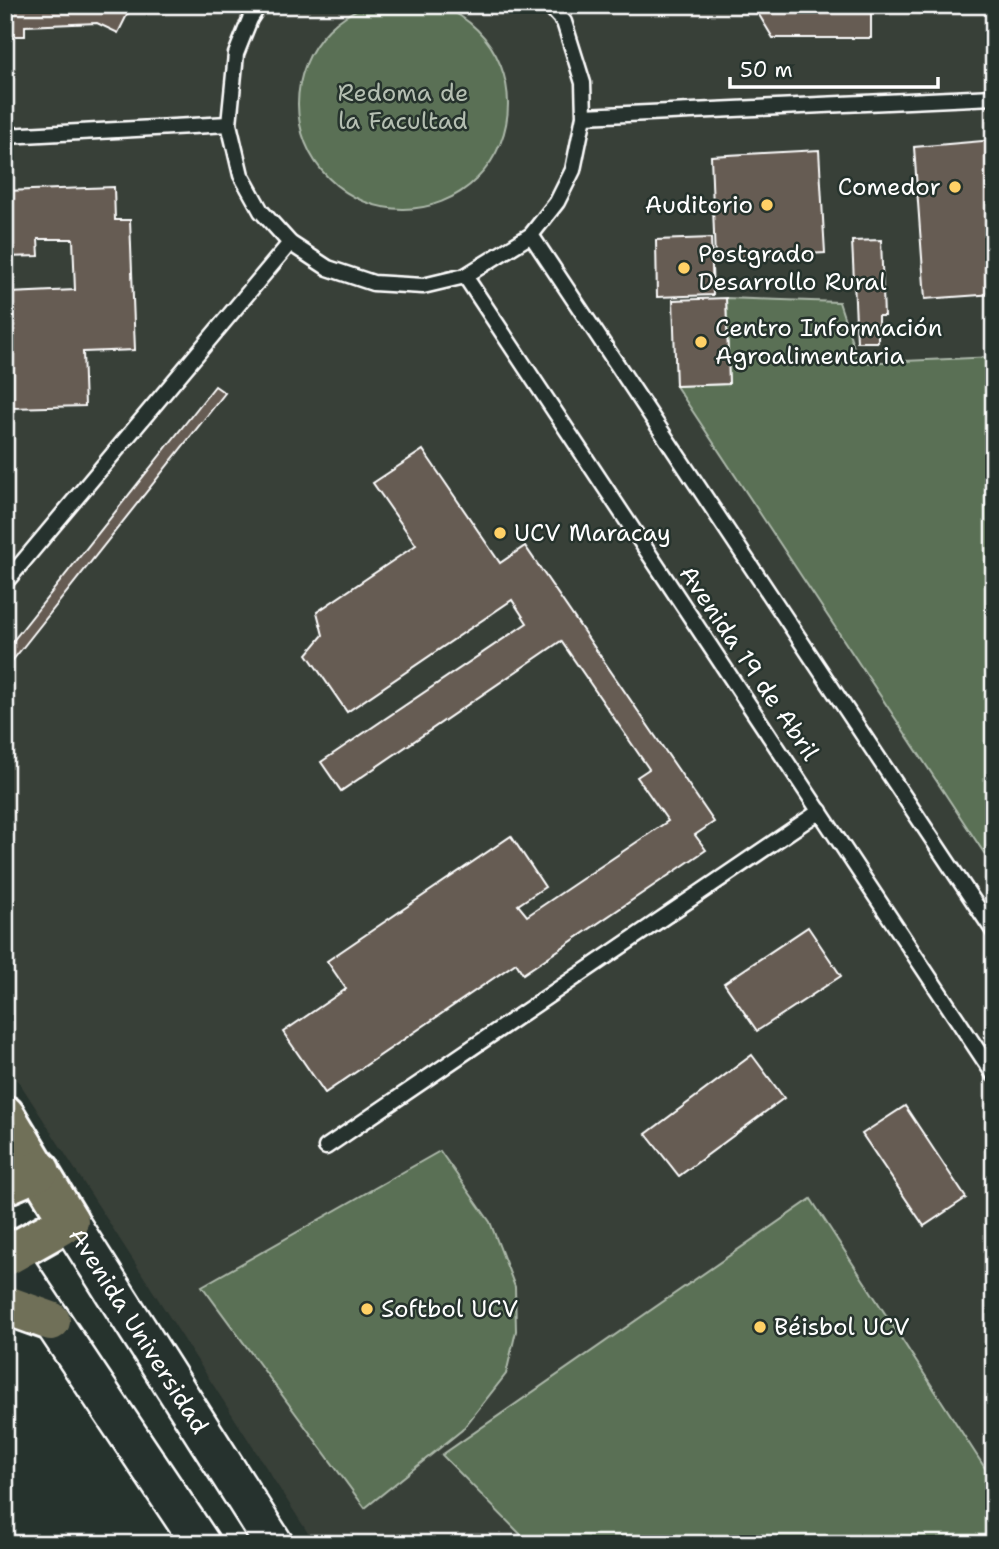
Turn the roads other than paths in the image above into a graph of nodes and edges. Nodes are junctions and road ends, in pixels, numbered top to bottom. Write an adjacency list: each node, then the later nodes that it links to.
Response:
1 (259, 5): 5 (lane)
2 (549, 5): 4 (lane)
3 (994, 97): 4 (lane)
4 (584, 116): 7 (lane)
5 (229, 124): 6 (lane); 8 (lane)
6 (5, 136)
7 (531, 235): 9 (lane); 12 (lane)
8 (290, 243): 9 (lane); 10 (lane)
9 (465, 276): 11 (lane, Avenida 19 de Abril)
10 (5, 583)
11 (820, 811): 13 (lane, Avenida 19 de Abril); 15 (lane)
12 (994, 932)
13 (994, 1075)
14 (5, 1115): 16 (main road, Avenida Universidad)
15 (326, 1147)
16 (40, 1170): 17 (main road); 18 (main road, Avenida Universidad)
17 (5, 1185)
18 (69, 1221): 19 (main road); 23 (street, Avenida Universidad)
19 (6, 1255): 21 (street)
20 (5, 1310): 21 (main road)
21 (51, 1321): 22 (street)
22 (201, 1544)
23 (274, 1544)

